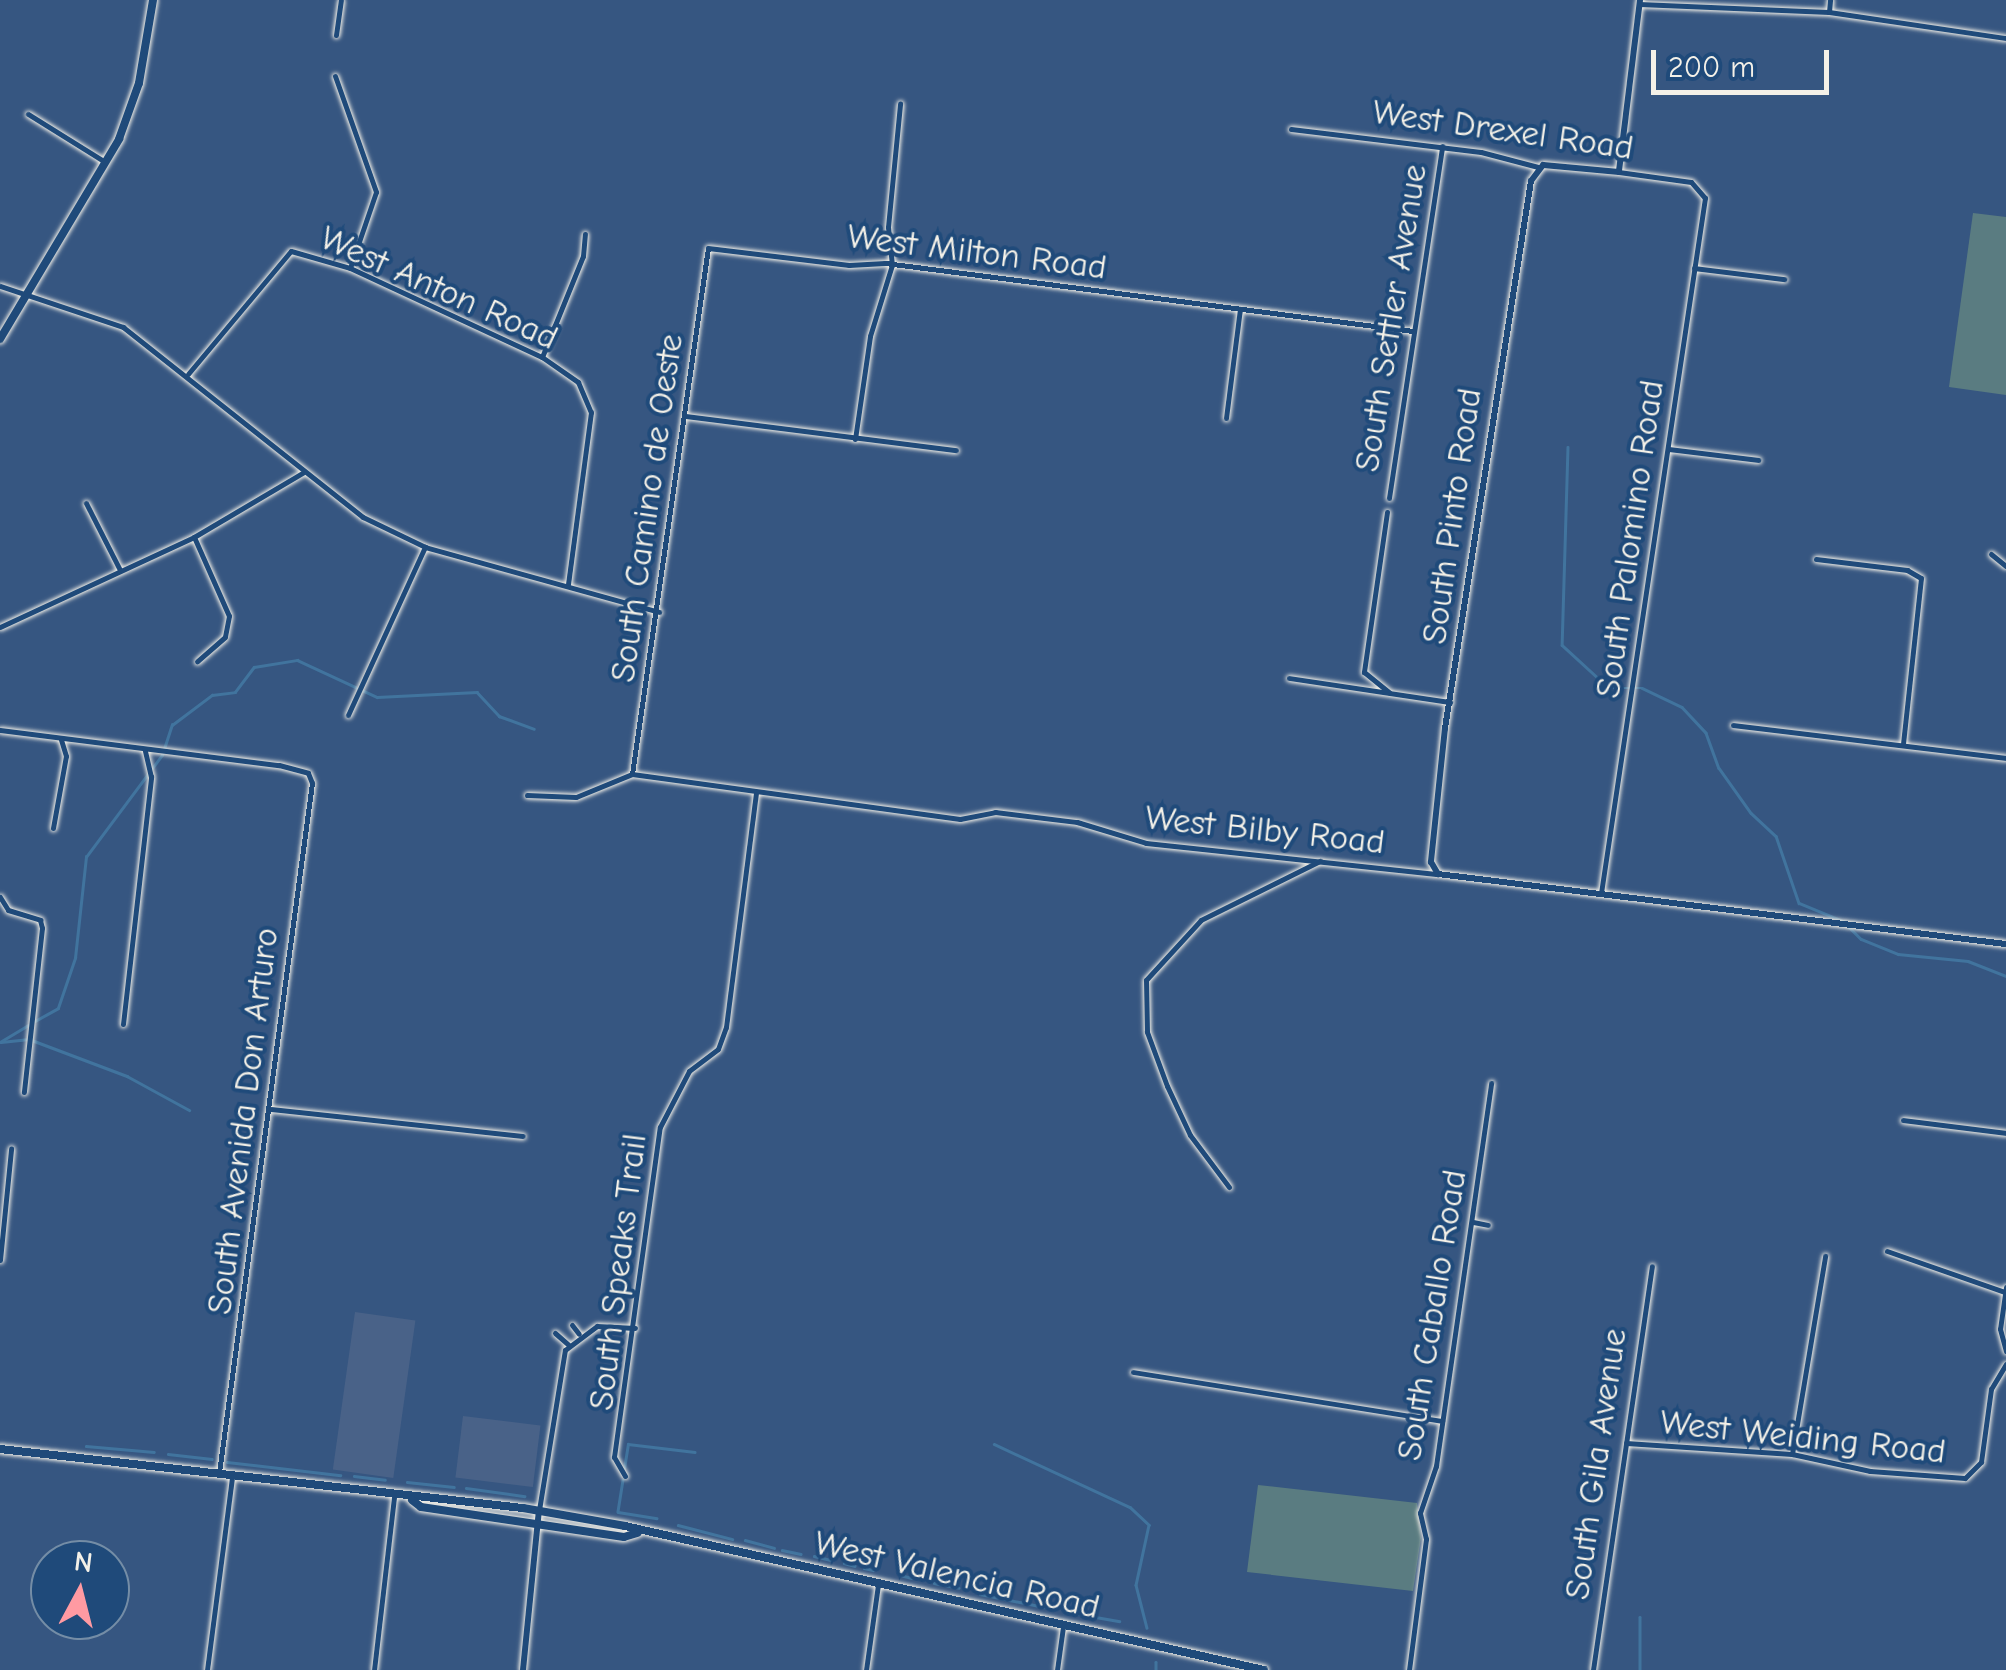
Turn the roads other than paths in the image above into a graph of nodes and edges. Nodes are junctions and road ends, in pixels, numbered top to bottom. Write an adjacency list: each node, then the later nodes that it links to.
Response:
1 (153, 0): 13 (main road)
2 (341, 0): 6 (street)
3 (1830, 0): 5 (street)
4 (1640, 2): 5 (street); 15 (street)
5 (1830, 12): 7 (street)
6 (336, 35)
7 (2006, 38)
8 (334, 76): 20 (street)
9 (900, 104): 19 (street)
10 (28, 114): 13 (street)
11 (1291, 129): 12 (street, West Drexel Road)
12 (1442, 146): 14 (street, West Drexel Road); 26 (street, South Settler Avenue)
13 (108, 163): 24 (main road)
14 (1538, 167): 15 (street, West Drexel Road); 52 (street, South Pinto Road)
15 (1619, 172): 16 (street, West Drexel Road)
16 (1704, 192): 21 (street, South Palomino Road)
17 (585, 234): 28 (street)
18 (708, 248): 19 (street, West Milton Road); 30 (street, South Camino de Oeste)
19 (892, 265): 25 (street, West Milton Road); 32 (street)
20 (350, 268): 28 (street, West Anton Road); 29 (street, West Anton Road)
21 (1694, 268): 22 (street); 33 (street, South Palomino Road)
22 (1784, 279)
23 (0, 286): 24 (street)
24 (27, 295): 27 (main road); 29 (street)
25 (1240, 309): 26 (street, West Milton Road); 31 (street)
26 (1412, 331): 37 (street, South Settler Avenue)
27 (0, 340)
28 (542, 358): 46 (street, West Anton Road)
29 (188, 374): 36 (street)
30 (686, 416): 32 (street); 47 (street, South Camino de Oeste)
31 (1226, 418)
32 (855, 439): 34 (street)
33 (1668, 449): 35 (street); 66 (street, South Palomino Road)
34 (956, 450)
35 (1758, 460)
36 (304, 472): 40 (street); 41 (street)
37 (1389, 498)
38 (86, 503): 45 (street)
39 (1387, 512): 51 (street, South Settler Avenue)
40 (194, 537): 45 (street); 49 (street)
41 (424, 547): 46 (street); 53 (street)
42 (1991, 554): 44 (street)
43 (1816, 559): 57 (street)
44 (2006, 566)
45 (120, 570): 48 (street)
46 (568, 584): 47 (street)
47 (658, 612): 60 (street, South Camino de Oeste)
48 (0, 627)
49 (198, 661)
50 (1289, 678): 51 (street)
51 (1390, 693): 52 (street)
52 (1450, 702): 65 (street, South Pinto Road)
53 (348, 715)
54 (1733, 725): 57 (street)
55 (0, 730): 56 (street)
56 (59, 738): 58 (street); 63 (street)
57 (1903, 744): 59 (street)
58 (142, 748): 69 (street); 72 (street, South Avenida Don Arturo)
59 (2006, 758)
60 (632, 774): 61 (street, West Bilby Road); 62 (street)
61 (756, 792): 64 (street, West Bilby Road); 86 (street, South Speaks Trail)
62 (527, 795)
63 (53, 828)
64 (1320, 861): 65 (street, West Bilby Road); 77 (street)
65 (1438, 874): 66 (street, West Bilby Road)
66 (1602, 893): 68 (street, West Bilby Road)
67 (0, 898): 71 (street)
68 (2006, 944)
69 (123, 1024)
70 (1491, 1084): 78 (street, South Caballo Road)
71 (24, 1092)
72 (271, 1108): 75 (street); 97 (street, South Avenida Don Arturo)
73 (1902, 1120): 74 (street)
74 (2006, 1133)
75 (523, 1136)
76 (11, 1149): 82 (street)
77 (1229, 1187)
78 (1474, 1222): 79 (street); 93 (street, South Caballo Road)
79 (1488, 1225)
80 (1887, 1251): 84 (street)
81 (1825, 1256): 96 (street)
82 (0, 1260)
83 (1650, 1265): 94 (street, South Gila Avenue)
84 (2006, 1290): 90 (street)
85 (572, 1325): 88 (street)
86 (635, 1328): 88 (street); 98 (street, South Speaks Trail)
87 (555, 1333): 89 (street)
88 (579, 1334): 89 (street)
89 (568, 1345): 101 (street)
90 (2006, 1352)
91 (2006, 1364): 96 (street, West Weiding Road)
92 (1133, 1372): 93 (street)
93 (1442, 1421): 111 (street, South Caballo Road)
94 (1626, 1443): 96 (street, West Weiding Road); 112 (street, South Gila Avenue)
95 (0, 1449): 97 (main road, West Valencia Road)
96 (1792, 1454)
97 (219, 1476): 99 (main road, West Valencia Road)
98 (625, 1476)
99 (232, 1477): 100 (main road, West Valencia Road); 105 (street)
100 (394, 1497): 101 (main road, West Valencia Road); 106 (street)
101 (539, 1516): 102 (main road, West Valencia Road); 107 (street)
102 (878, 1585): 103 (main road, West Valencia Road); 108 (street)
103 (1063, 1627): 104 (main road, West Valencia Road); 109 (street)
104 (1229, 1666): 110 (main road, West Valencia Road)
105 (207, 1670)
106 (374, 1670)
107 (523, 1670)
108 (866, 1670)
109 (1057, 1670)
110 (1264, 1670)
111 (1408, 1670)
112 (1593, 1670)

